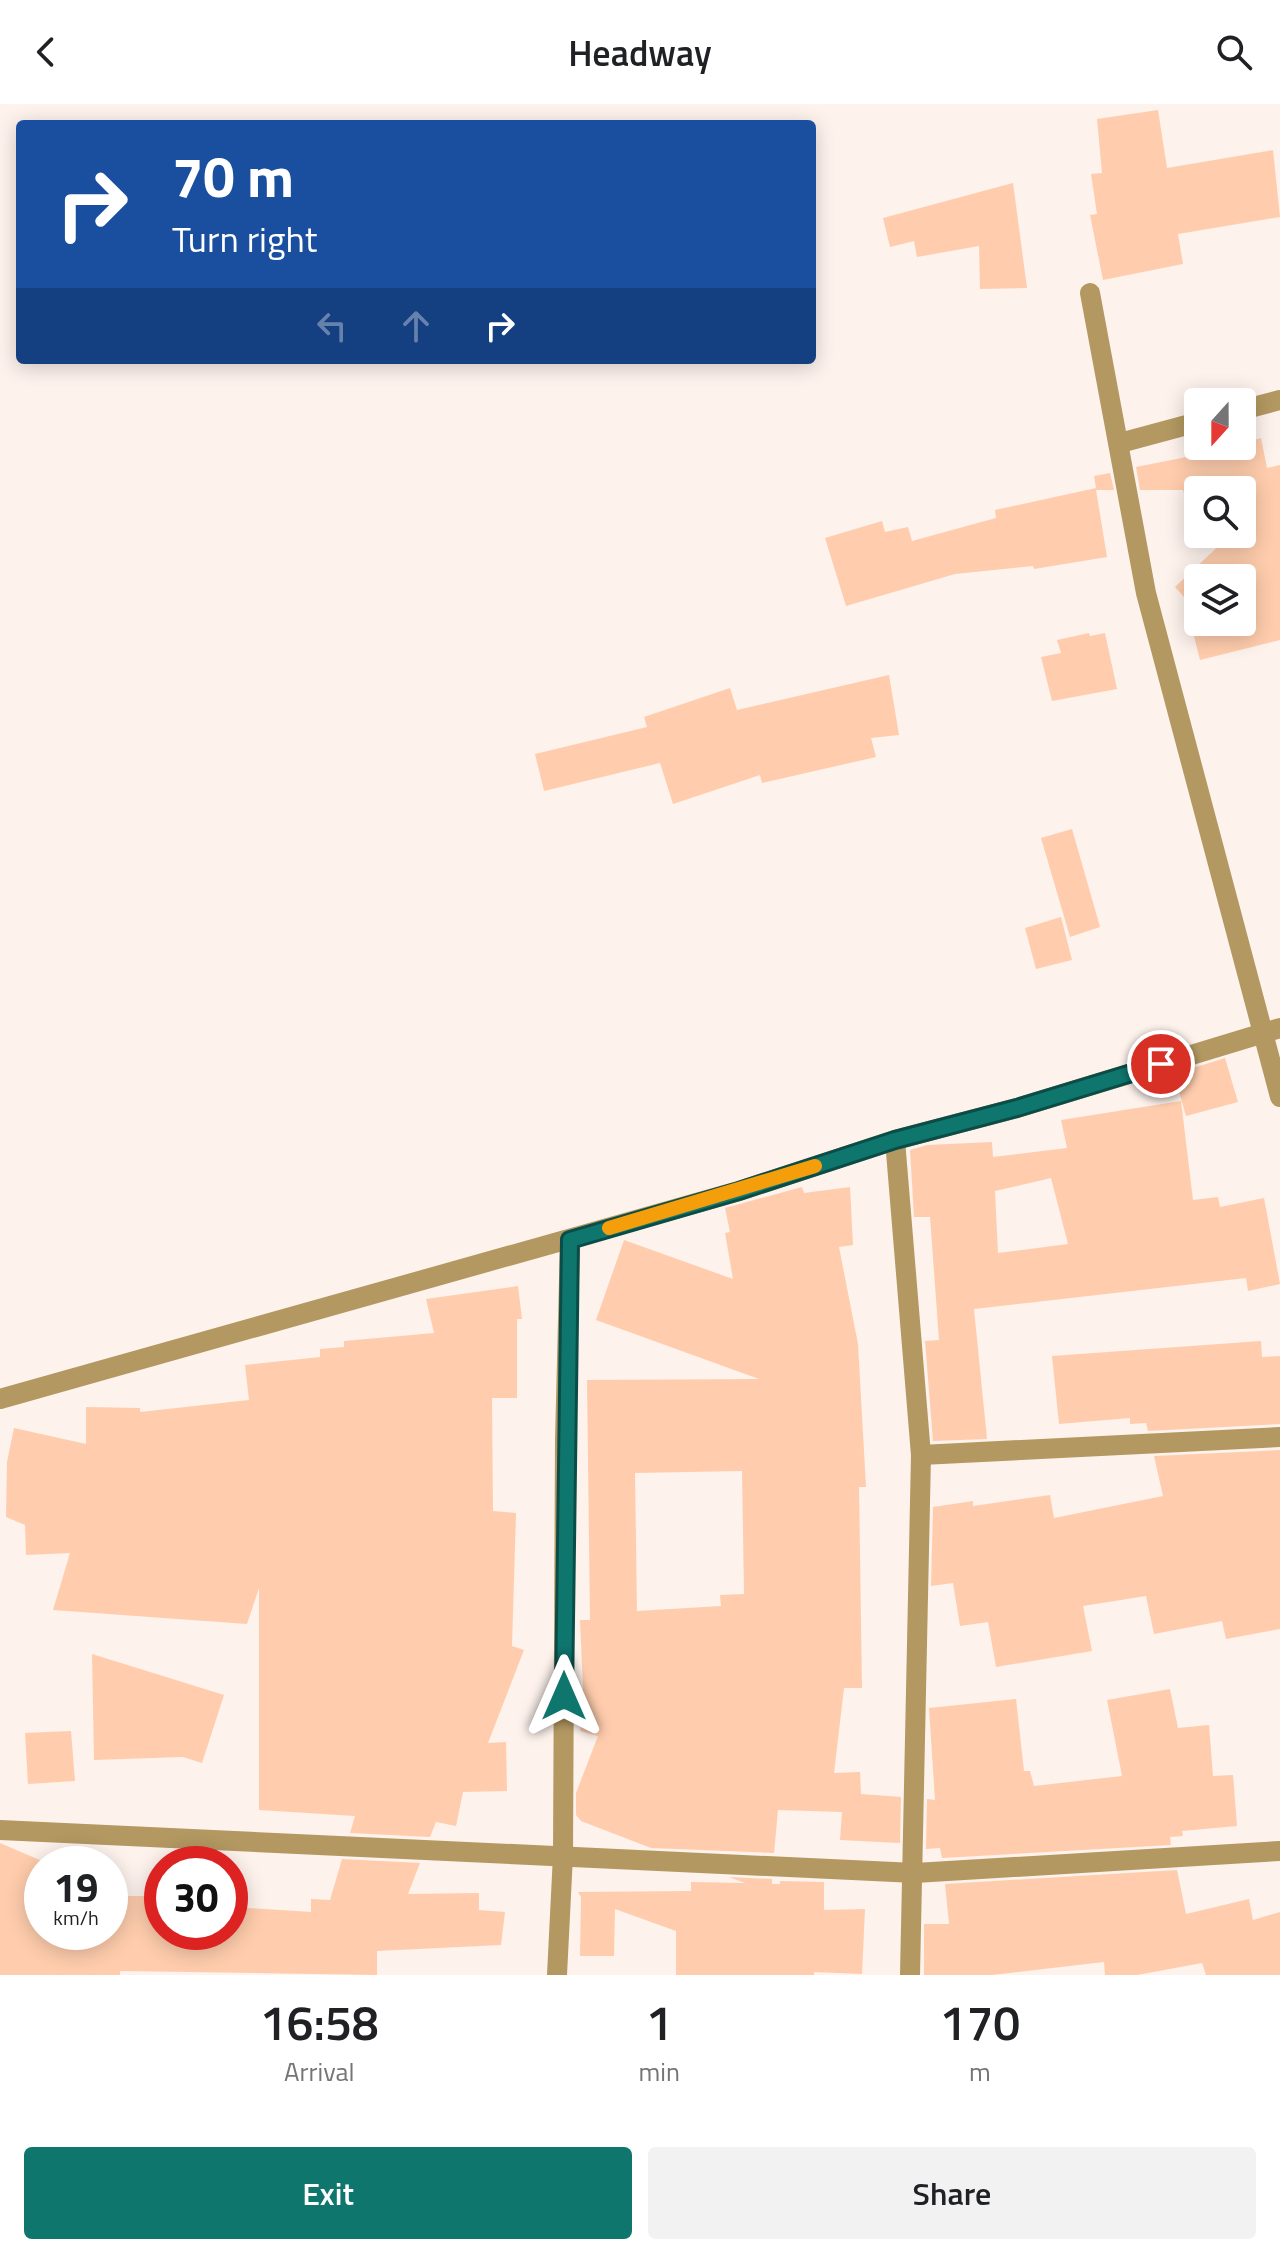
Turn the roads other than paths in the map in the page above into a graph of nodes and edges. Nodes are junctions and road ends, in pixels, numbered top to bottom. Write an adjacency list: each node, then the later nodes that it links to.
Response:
1 (1090, 293): 5 (street)
2 (1280, 400): 3 (street)
3 (1256, 406)
4 (1184, 426): 5 (street)
5 (1120, 443): 6 (street)
6 (1271, 1030): 7 (street); 8 (street)
7 (1280, 1097)
8 (895, 1140): 9 (street); 12 (street)
9 (570, 1240): 10 (street); 15 (street)
10 (0, 1399)
11 (1280, 1437): 12 (street)
12 (921, 1455): 16 (street)
13 (0, 1830): 15 (street)
14 (1280, 1851): 16 (street)
15 (563, 1855): 16 (street); 17 (street)
16 (915, 1873): 18 (street)
17 (557, 1975)
18 (910, 1975)

